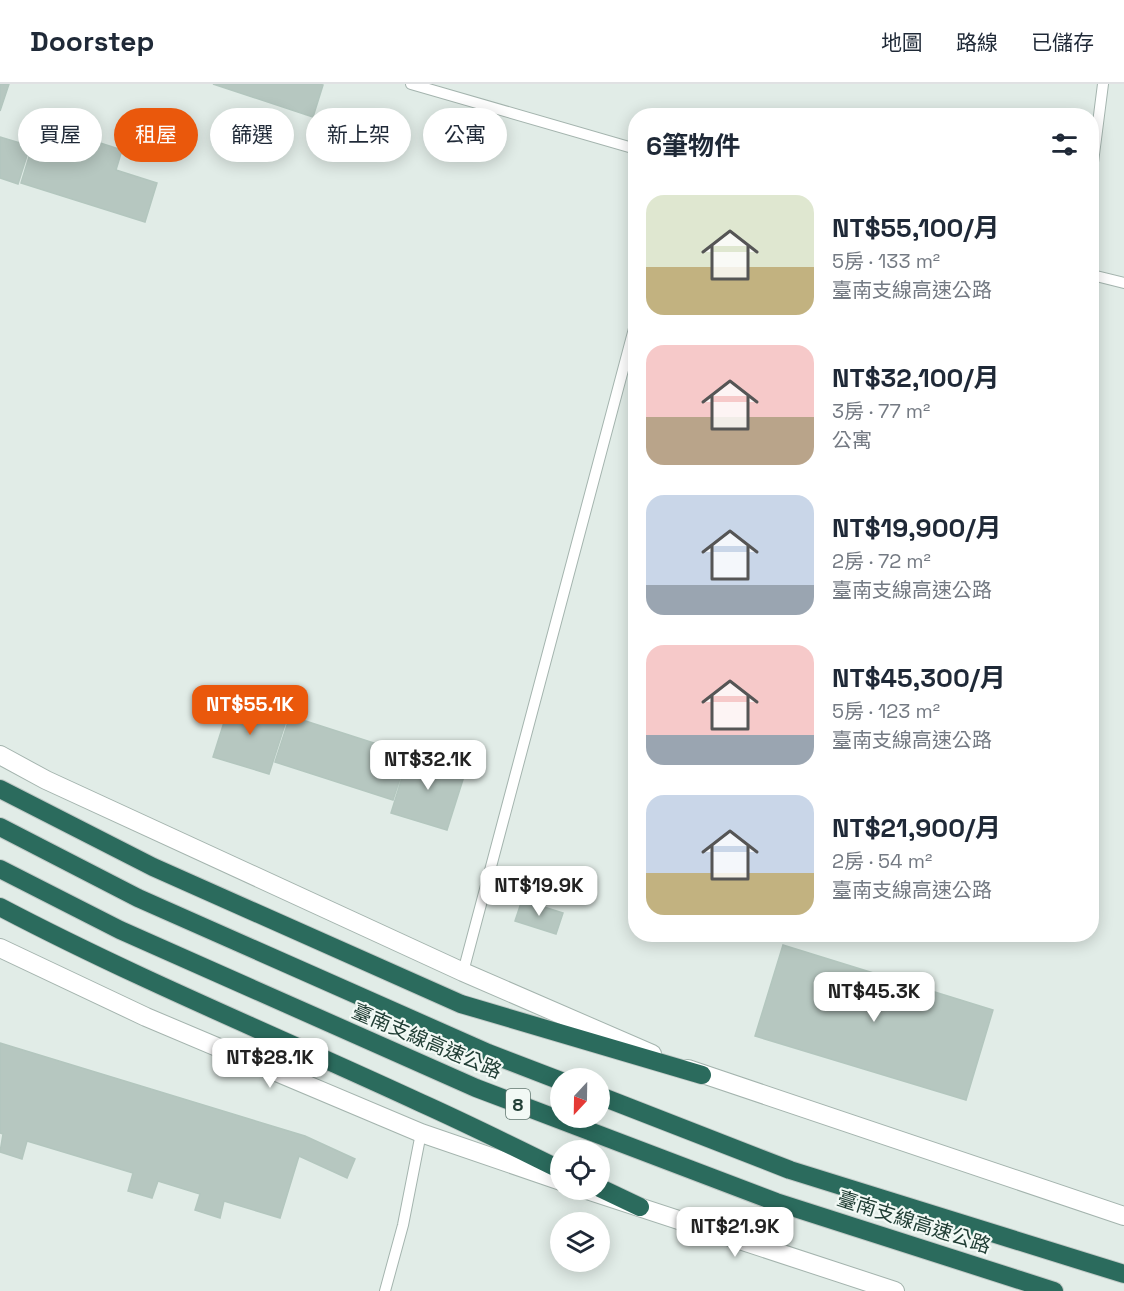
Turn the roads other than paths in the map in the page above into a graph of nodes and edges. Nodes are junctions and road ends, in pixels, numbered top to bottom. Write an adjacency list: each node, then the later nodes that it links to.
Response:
1 (411, 84): 4 (lane)
2 (1103, 84): 3 (lane)
3 (1099, 115)
4 (628, 147)
5 (1099, 277): 6 (lane)
6 (1124, 283)
7 (628, 351): 14 (lane)
8 (0, 755): 14 (street)
9 (0, 789): 15 (highway)
10 (0, 827): 16 (highway, 臺南支線高速公路 / 8)
11 (0, 869): 28 (highway, 臺南支線高速公路 / 8)
12 (0, 907): 19 (highway)
13 (0, 948): 18 (street)
14 (463, 972): 15 (street)
15 (702, 1076): 24 (street)
16 (550, 1077)
17 (610, 1100): 25 (highway, 臺南支線高速公路)
18 (421, 1133): 20 (street); 26 (lane)
19 (550, 1165)
20 (550, 1176)
21 (610, 1193): 23 (highway)
22 (610, 1197): 23 (street)
23 (640, 1207): 27 (street)
24 (1124, 1216)
25 (1124, 1275)
26 (385, 1291)
27 (895, 1291)
28 (1054, 1291)

